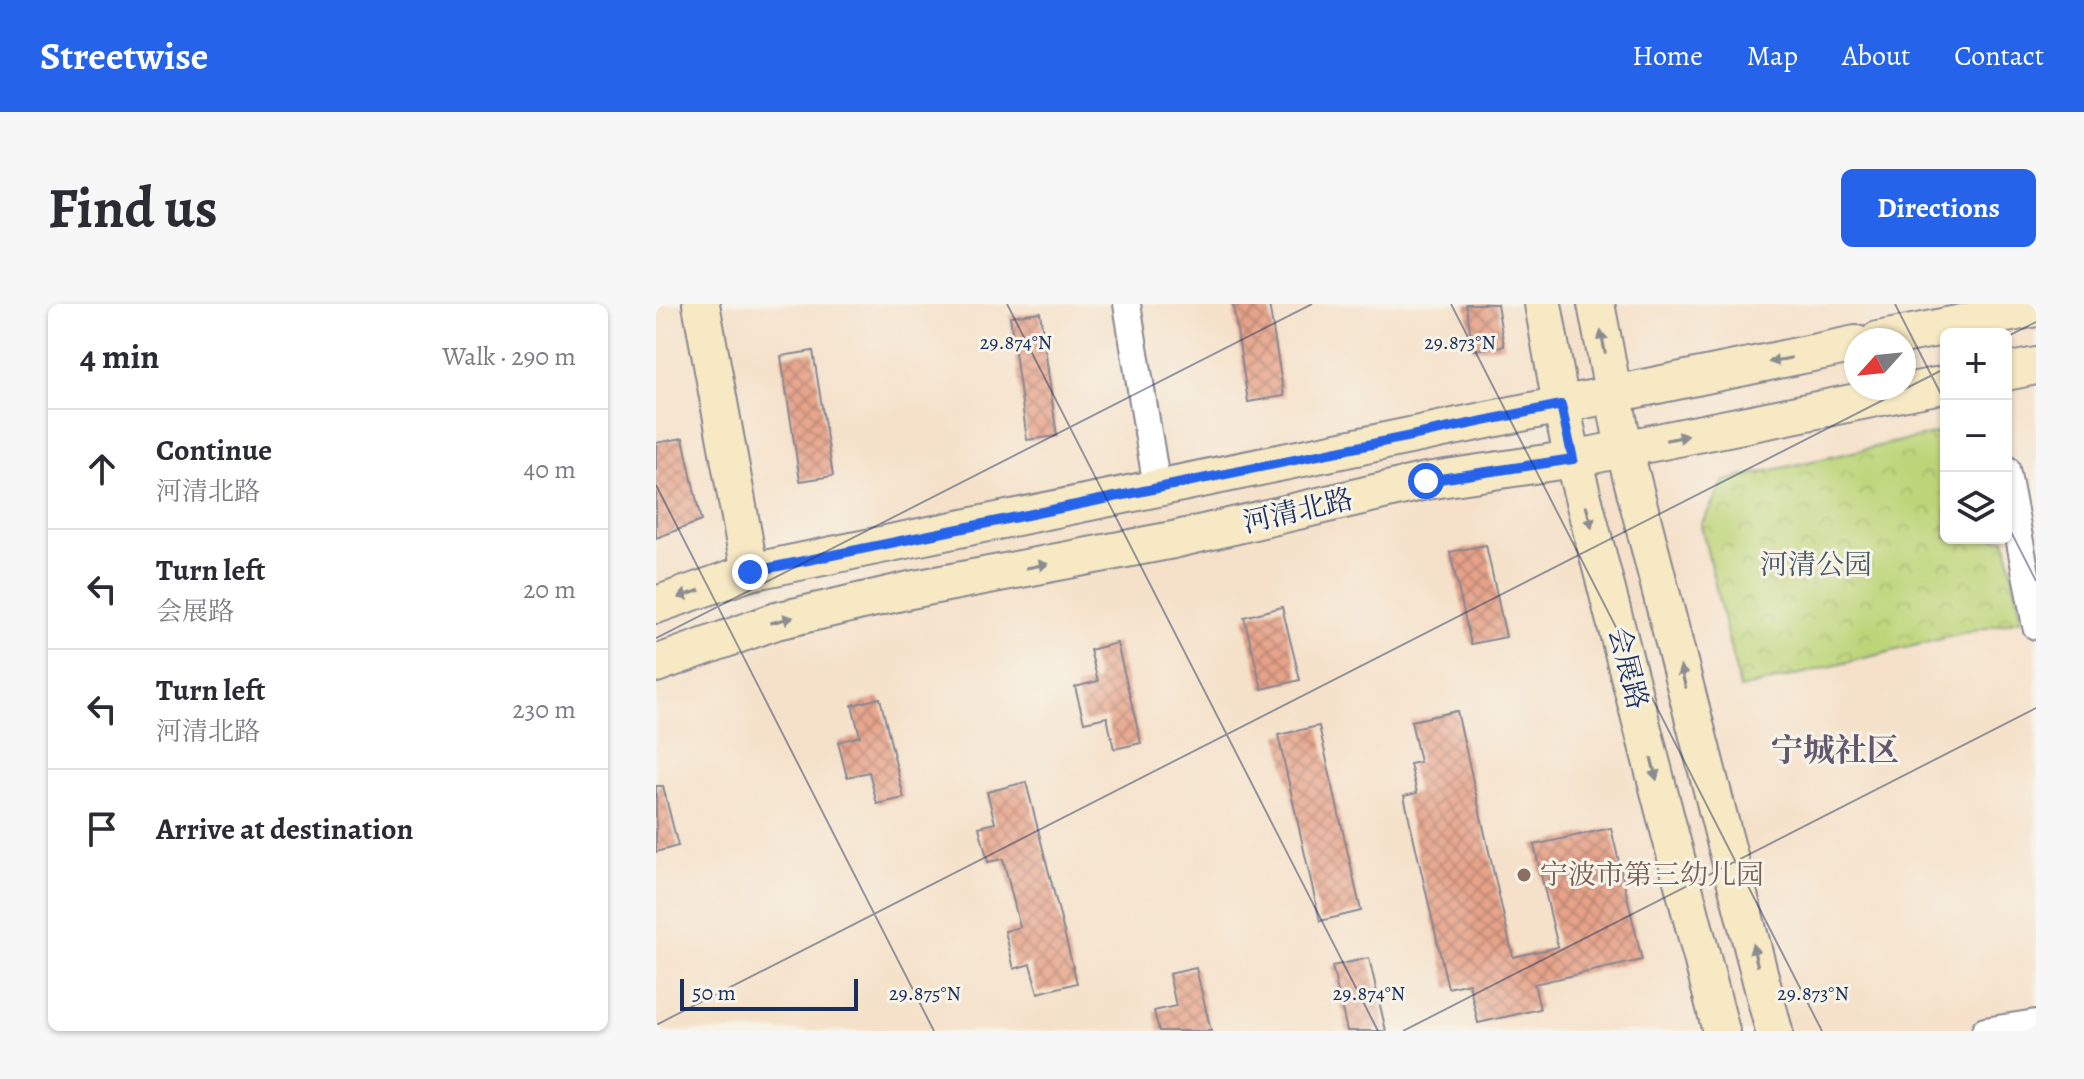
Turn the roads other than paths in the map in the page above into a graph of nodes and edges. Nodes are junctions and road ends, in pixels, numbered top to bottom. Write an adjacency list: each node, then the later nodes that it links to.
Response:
1 (701, 304): 17 (main road)
2 (1127, 304): 16 (street)
3 (1543, 304): 12 (main road, 会展路)
4 (1596, 304): 11 (main road, 会展路, one-way to 4)
5 (2036, 308): 6 (main road)
6 (1916, 332)
7 (1844, 346): 11 (main road, 河清北路, one-way to 11)
8 (2036, 366): 9 (main road)
9 (2012, 371)
10 (1940, 385): 13 (main road, 河清北路, one-way to 10)
11 (1613, 393): 12 (main road, 河清北路); 13 (main road, 会展路)
12 (1561, 405): 14 (main road, 会展路); 16 (main road, 河清北路)
13 (1624, 448): 14 (main road, 河清北路); 23 (main road, 会展路, one-way to 13)
14 (1573, 459): 20 (main road, 河清北路, one-way to 14); 22 (main road, 会展路, one-way to 22)
15 (2007, 472): 19 (street)
16 (1157, 487): 17 (main road, 河清北路)
17 (750, 572): 18 (main road, 河清北路, one-way to 18)
18 (656, 605)
19 (2036, 626)
20 (656, 664)
21 (2036, 1023): 24 (street)
22 (1721, 1031)
23 (1774, 1031)
24 (1985, 1031)

